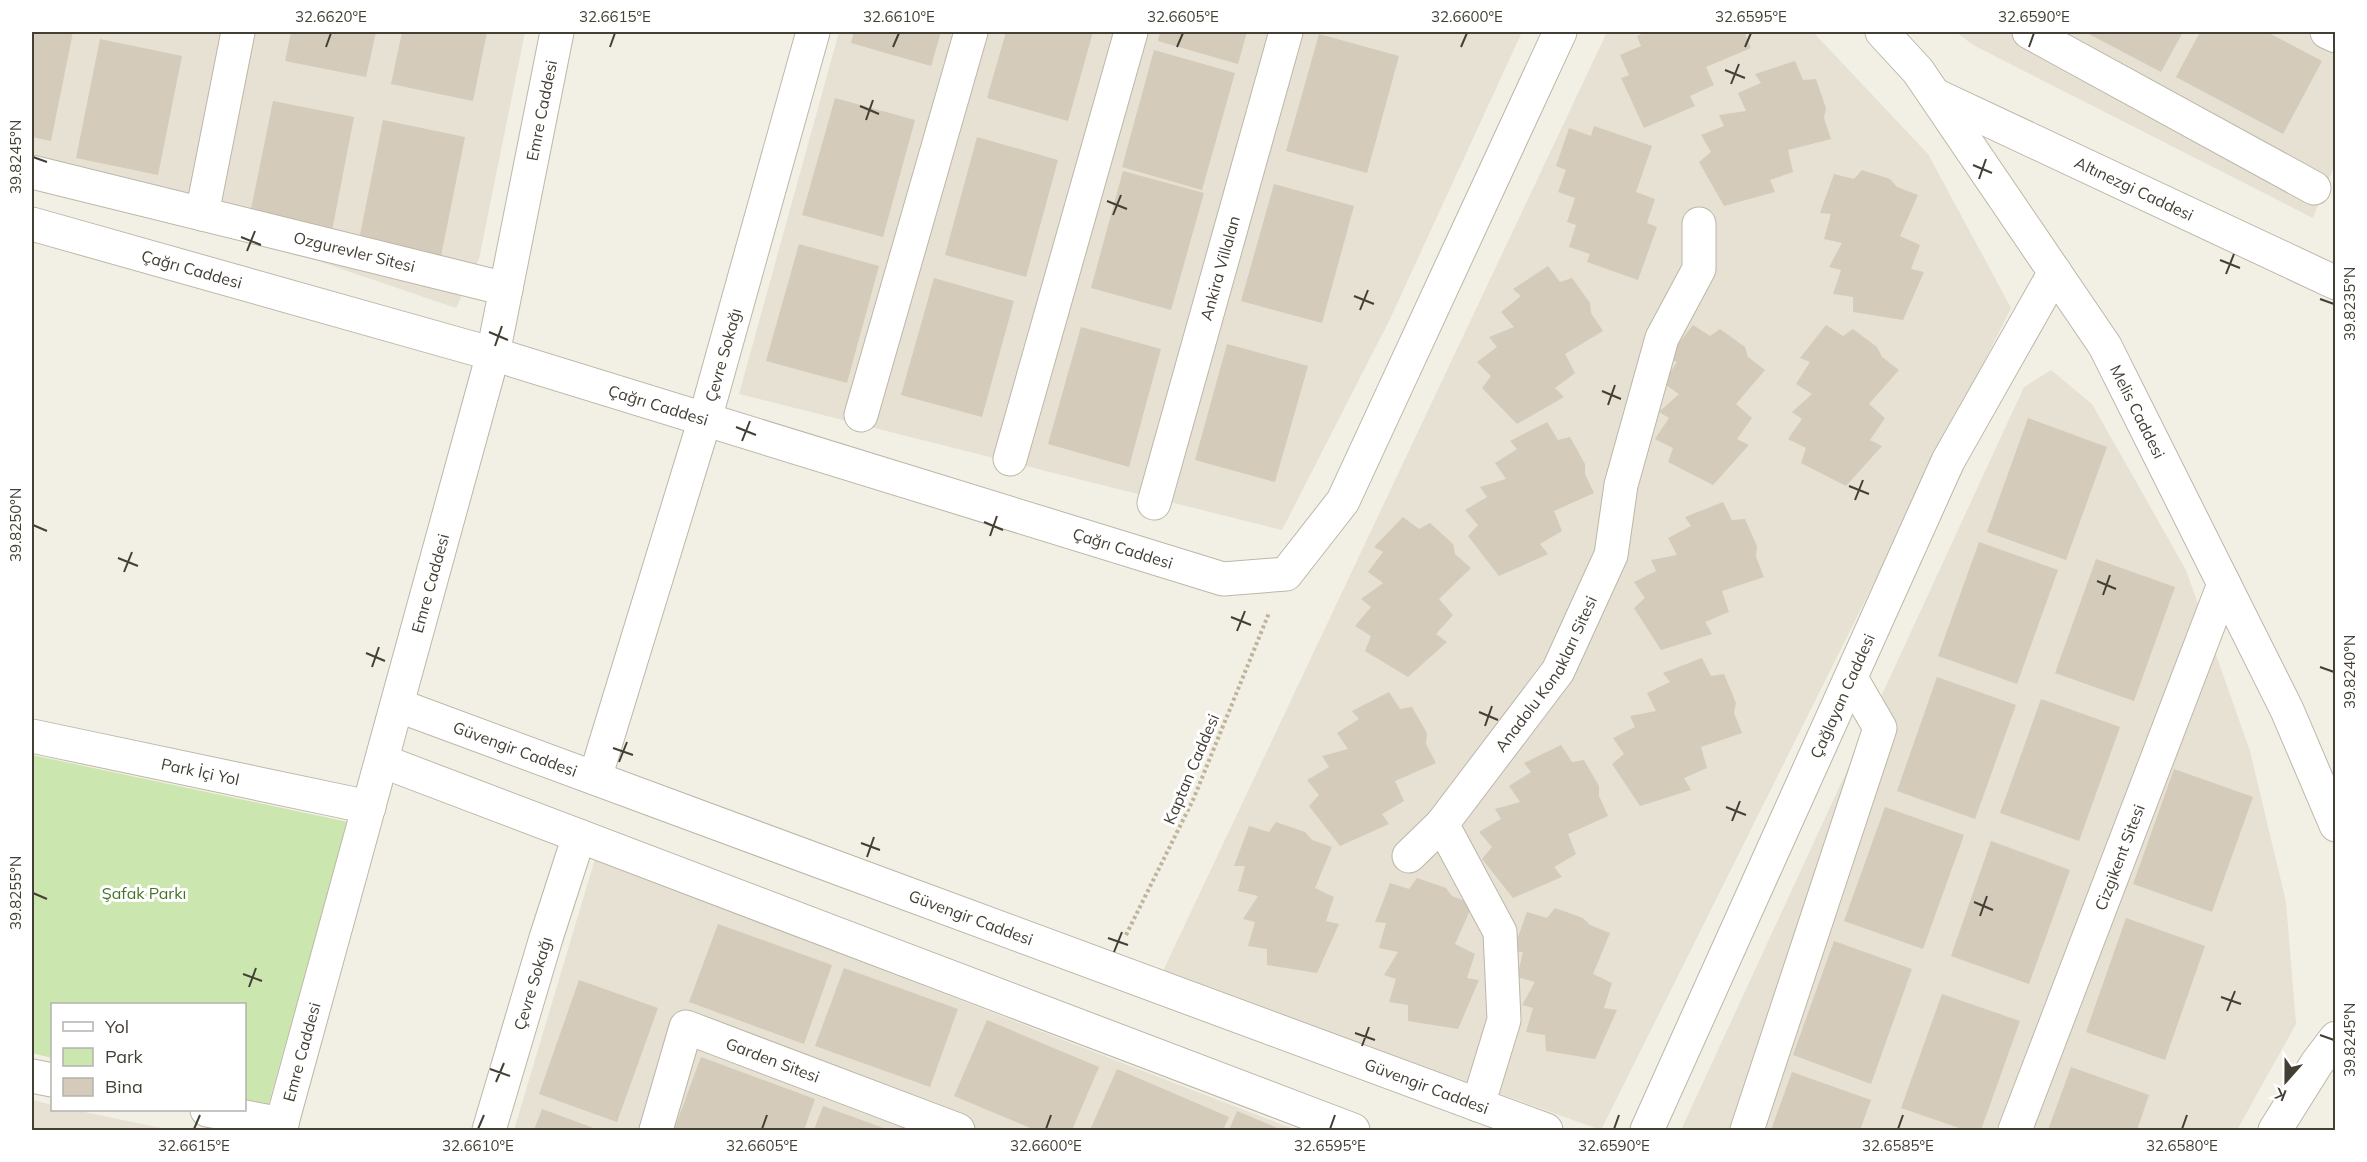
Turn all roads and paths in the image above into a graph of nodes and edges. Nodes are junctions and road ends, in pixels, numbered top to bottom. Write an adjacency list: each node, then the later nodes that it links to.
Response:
1 (238, 32): 15 (street)
2 (557, 32): 20 (street, Emre Caddesi)
3 (813, 32): 23 (street, Çevre Sokağı)
4 (971, 32): 22 (street)
5 (1131, 32): 24 (street)
6 (1286, 32): 25 (street, Ankira Villalan)
7 (1560, 32): 26 (street)
8 (1882, 32): 12 (street, Melis Caddesi)
9 (2029, 32): 14 (street)
10 (2326, 32): 11 (street)
11 (2336, 36)
12 (1933, 94): 18 (street, Melis Caddesi); 19 (street, Altınezgi Caddesi)
13 (32, 172): 15 (street, Ozgurevler Sitesi)
14 (2314, 188)
15 (202, 214): 20 (street, Ozgurevler Sitesi)
16 (32, 224): 21 (street, Çağrı Caddesi)
17 (1699, 224): 34 (street, Anadolu Konakları Sitesi)
18 (2055, 272): 27 (street, Melis Caddesi); 28 (street, Çağlayan Caddesi)
19 (2336, 283)
20 (506, 289): 21 (street, Emre Caddesi)
21 (493, 354): 23 (street, Çağrı Caddesi); 29 (street, Emre Caddesi)
22 (861, 415)
23 (705, 419): 26 (street, Çağrı Caddesi); 32 (street, Çevre Sokağı)
24 (1010, 459)
25 (1154, 503)
26 (1286, 574): 38 (path, Kaptan Caddesi)
27 (2224, 584): 35 (street, Melis Caddesi); 52 (street, Cizgikent Sitesi)
28 (1851, 678): 50 (street, Çağlayan Caddesi); 51 (street)
29 (397, 705): 31 (street, Emre Caddesi); 32 (street, Güvengir Caddesi)
30 (32, 736): 33 (street, Park İçi Yol)
31 (382, 761): 33 (street, Emre Caddesi); 36 (street)
32 (595, 778): 38 (street, Güvengir Caddesi)
33 (369, 807): 44 (street, Emre Caddesi)
34 (1442, 824): 37 (street, Anadolu Konakları Sitesi); 42 (street)
35 (2336, 825)
36 (579, 836): 45 (street, Çevre Sokağı); 48 (street)
37 (1409, 856)
38 (1110, 969): 42 (street, Güvengir Caddesi)
39 (2336, 1038): 53 (street)
40 (32, 1076): 41 (street)
41 (51, 1080)
42 (1478, 1105): 49 (street, Güvengir Caddesi)
43 (211, 1111): 44 (street)
44 (281, 1127)
45 (489, 1131)
46 (656, 1131): 47 (street, Garden Sitesi)
47 (958, 1131)
48 (1353, 1131)
49 (1546, 1131)
50 (1647, 1131)
51 (1747, 1131)
52 (2014, 1131)
53 (2275, 1131)

